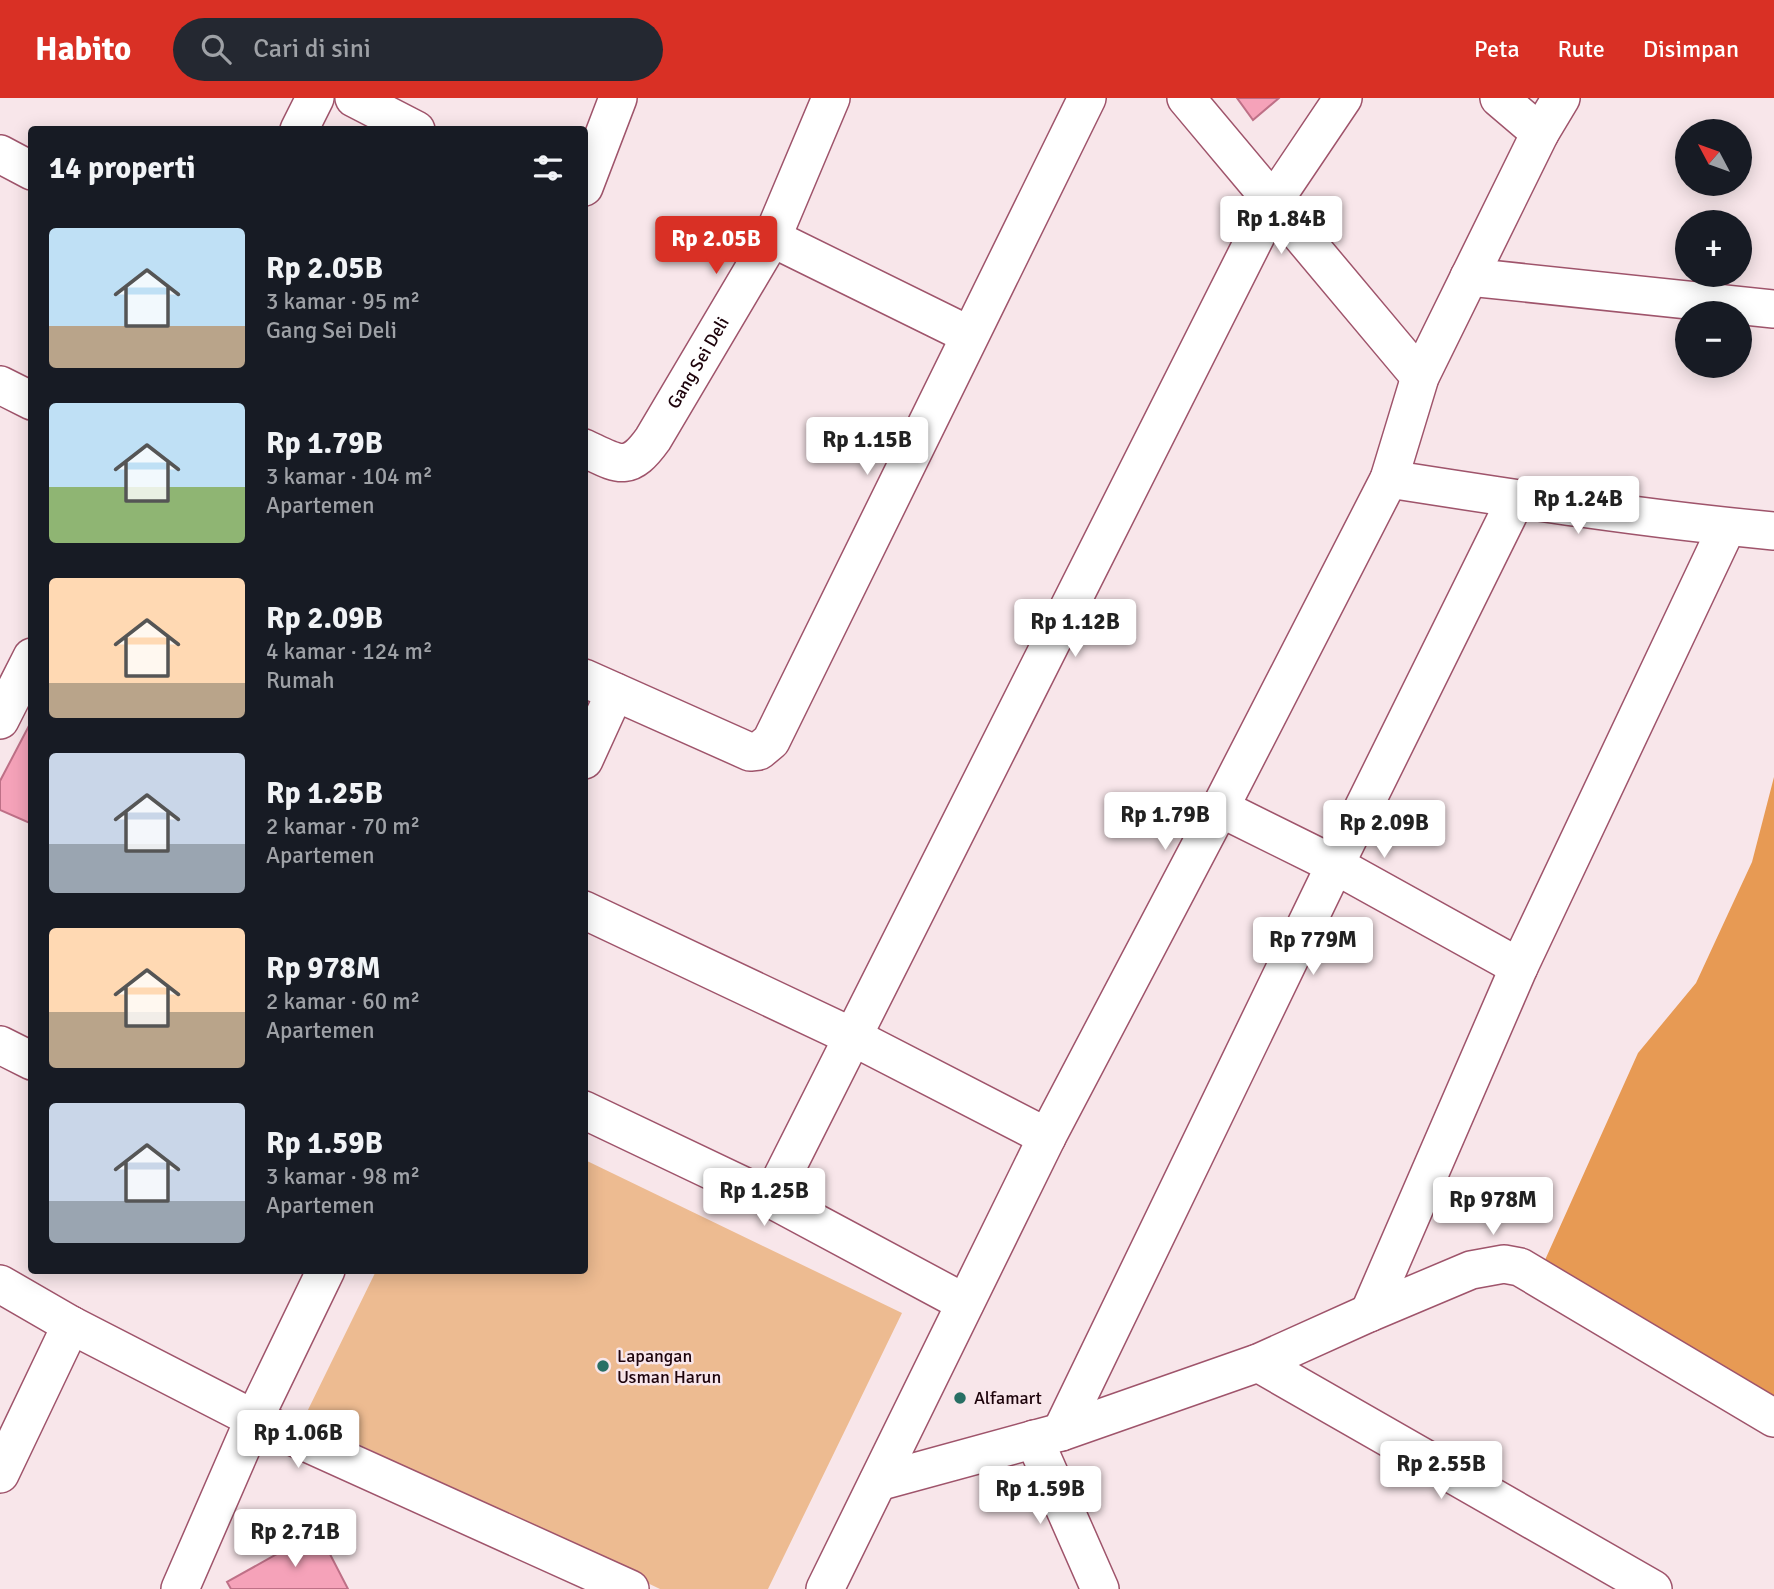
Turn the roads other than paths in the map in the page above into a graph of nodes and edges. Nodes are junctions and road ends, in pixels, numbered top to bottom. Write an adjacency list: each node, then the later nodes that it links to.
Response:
1 (315, 98): 10 (street)
2 (354, 98): 11 (street)
3 (618, 98): 15 (street)
4 (831, 98): 17 (street, Gang Sei Deli)
5 (1087, 98): 20 (street)
6 (1186, 98): 16 (street)
7 (1343, 98): 16 (street)
8 (1499, 98): 12 (street)
9 (1561, 98): 12 (street)
10 (301, 126)
11 (408, 126)
12 (1540, 133): 18 (street)
13 (0, 154): 14 (street)
14 (28, 169)
15 (588, 177)
16 (1273, 202): 21 (street); 37 (street)
17 (772, 238): 20 (street); 24 (street, Gang Sei Deli)
18 (1469, 277): 19 (street); 21 (street)
19 (1774, 309)
20 (969, 335): 30 (street)
21 (1420, 377): 25 (street)
22 (0, 385): 23 (street)
23 (28, 399)
24 (588, 450)
25 (1389, 480): 26 (street); 33 (street)
26 (1516, 499): 27 (street); 34 (street)
27 (1727, 527): 28 (street); 36 (street)
28 (1774, 531)
29 (28, 665): 31 (street)
30 (600, 685): 32 (street)
31 (0, 720)
32 (588, 741)
33 (1220, 808): 34 (street); 41 (street)
34 (1335, 865): 36 (street); 51 (street)
35 (588, 912): 37 (street)
36 (1518, 967): 46 (street)
37 (853, 1037): 41 (street); 42 (street)
38 (0, 1045): 39 (street)
39 (28, 1059)
40 (588, 1112): 42 (street)
41 (1047, 1137): 45 (street)
42 (771, 1199): 45 (street)
43 (324, 1274): 50 (street)
44 (0, 1284): 47 (street)
45 (965, 1303): 53 (street)
46 (1369, 1313): 48 (street); 49 (street)
47 (71, 1325): 50 (street); 52 (street)
48 (1258, 1363): 51 (street); 59 (street)
49 (1774, 1418)
50 (254, 1419): 54 (street); 55 (street)
51 (1048, 1435): 53 (street); 58 (street)
52 (0, 1474)
53 (878, 1482): 57 (street)
54 (583, 1579): 56 (street)
55 (180, 1589)
56 (630, 1589)
57 (825, 1589)
58 (1100, 1589)
59 (1653, 1589)

